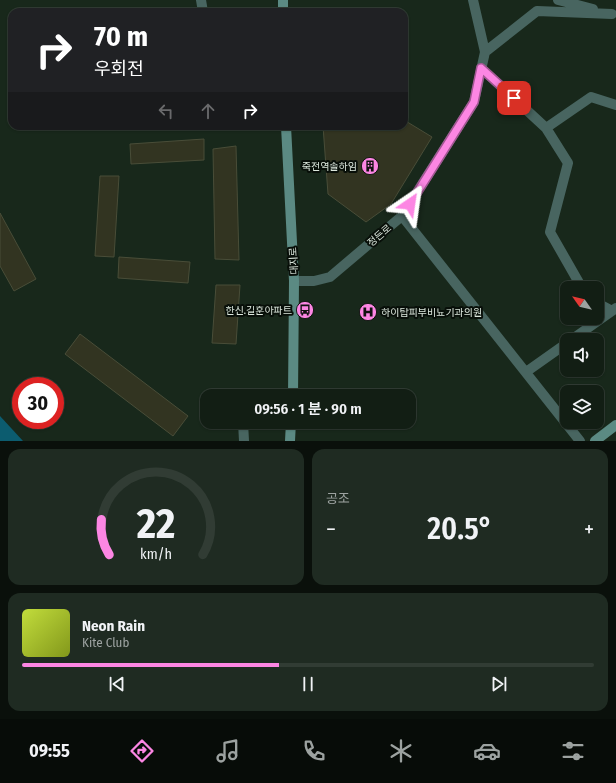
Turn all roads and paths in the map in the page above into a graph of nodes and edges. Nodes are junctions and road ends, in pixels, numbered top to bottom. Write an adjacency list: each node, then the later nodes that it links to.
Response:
1 (473, 0): 4 (street, 정든로)
2 (558, 0): 3 (street)
3 (614, 14): 4 (street)
4 (485, 52): 5 (street, 정든로)
5 (481, 68): 7 (street); 9 (street, 정든로)
6 (616, 105): 7 (street)
7 (546, 128): 11 (street)
8 (286, 130): 10 (street, 대지로)
9 (402, 216): 10 (street, 정든로); 16 (street)
10 (294, 281): 17 (street, 대지로)
11 (578, 281)
12 (604, 305): 13 (street)
13 (614, 309): 14 (street)
14 (581, 333)
15 (560, 348): 16 (street)
16 (526, 372): 23 (street)
17 (293, 389)
18 (616, 425): 24 (street)
19 (243, 429): 21 (street)
20 (291, 429): 22 (street)
21 (244, 441)
22 (290, 441)
23 (580, 441)
24 (595, 441)

